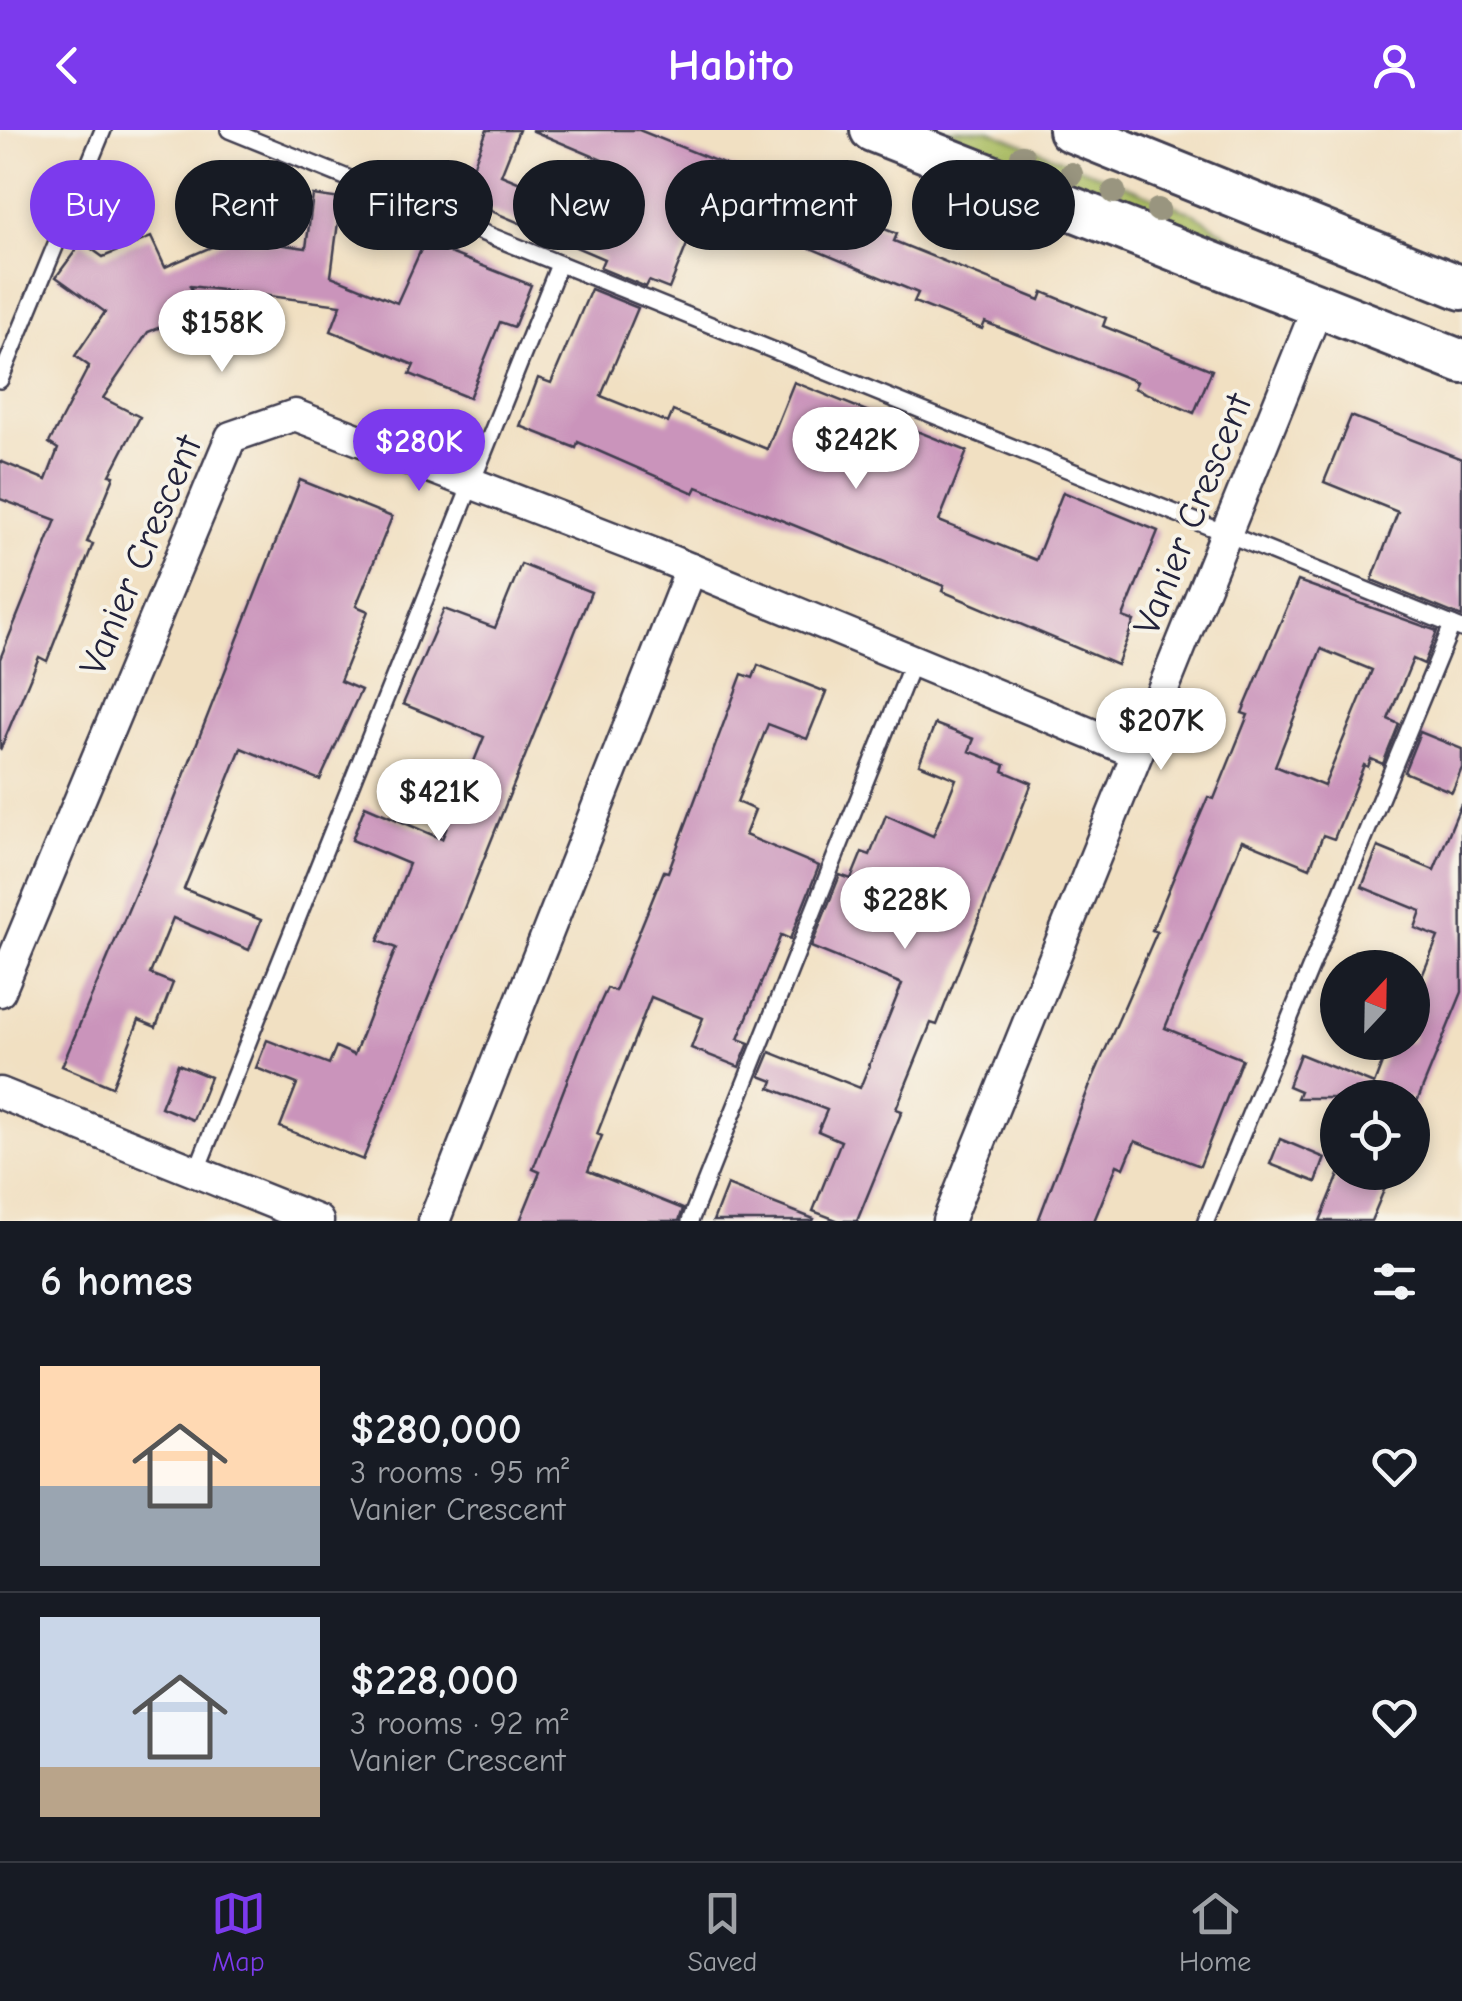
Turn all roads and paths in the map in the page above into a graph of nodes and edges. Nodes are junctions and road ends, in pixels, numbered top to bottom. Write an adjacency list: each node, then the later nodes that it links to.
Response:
1 (103, 130): 9 (lane)
2 (229, 130): 5 (lane)
3 (872, 130): 7 (street)
4 (1071, 130): 6 (street)
5 (558, 267): 10 (lane); 11 (lane)
6 (1462, 288)
7 (1319, 304): 8 (street); 11 (street, Vanier Crescent)
8 (1462, 362)
9 (0, 380)
10 (471, 481): 12 (street, Vanier Crescent); 16 (street, Vanier Crescent); 18 (lane)
11 (1230, 532): 13 (lane); 15 (street, Vanier Crescent)
12 (690, 569): 14 (street, Vanier Crescent); 20 (street)
13 (1457, 627): 23 (lane)
14 (914, 659): 15 (street, Vanier Crescent); 21 (lane)
15 (1137, 753): 22 (street, Vanier Crescent)
16 (0, 991)
17 (0, 1093): 18 (street)
18 (196, 1172): 19 (street)
19 (318, 1221)
20 (434, 1221)
21 (690, 1221)
22 (948, 1221)
23 (1206, 1221)

